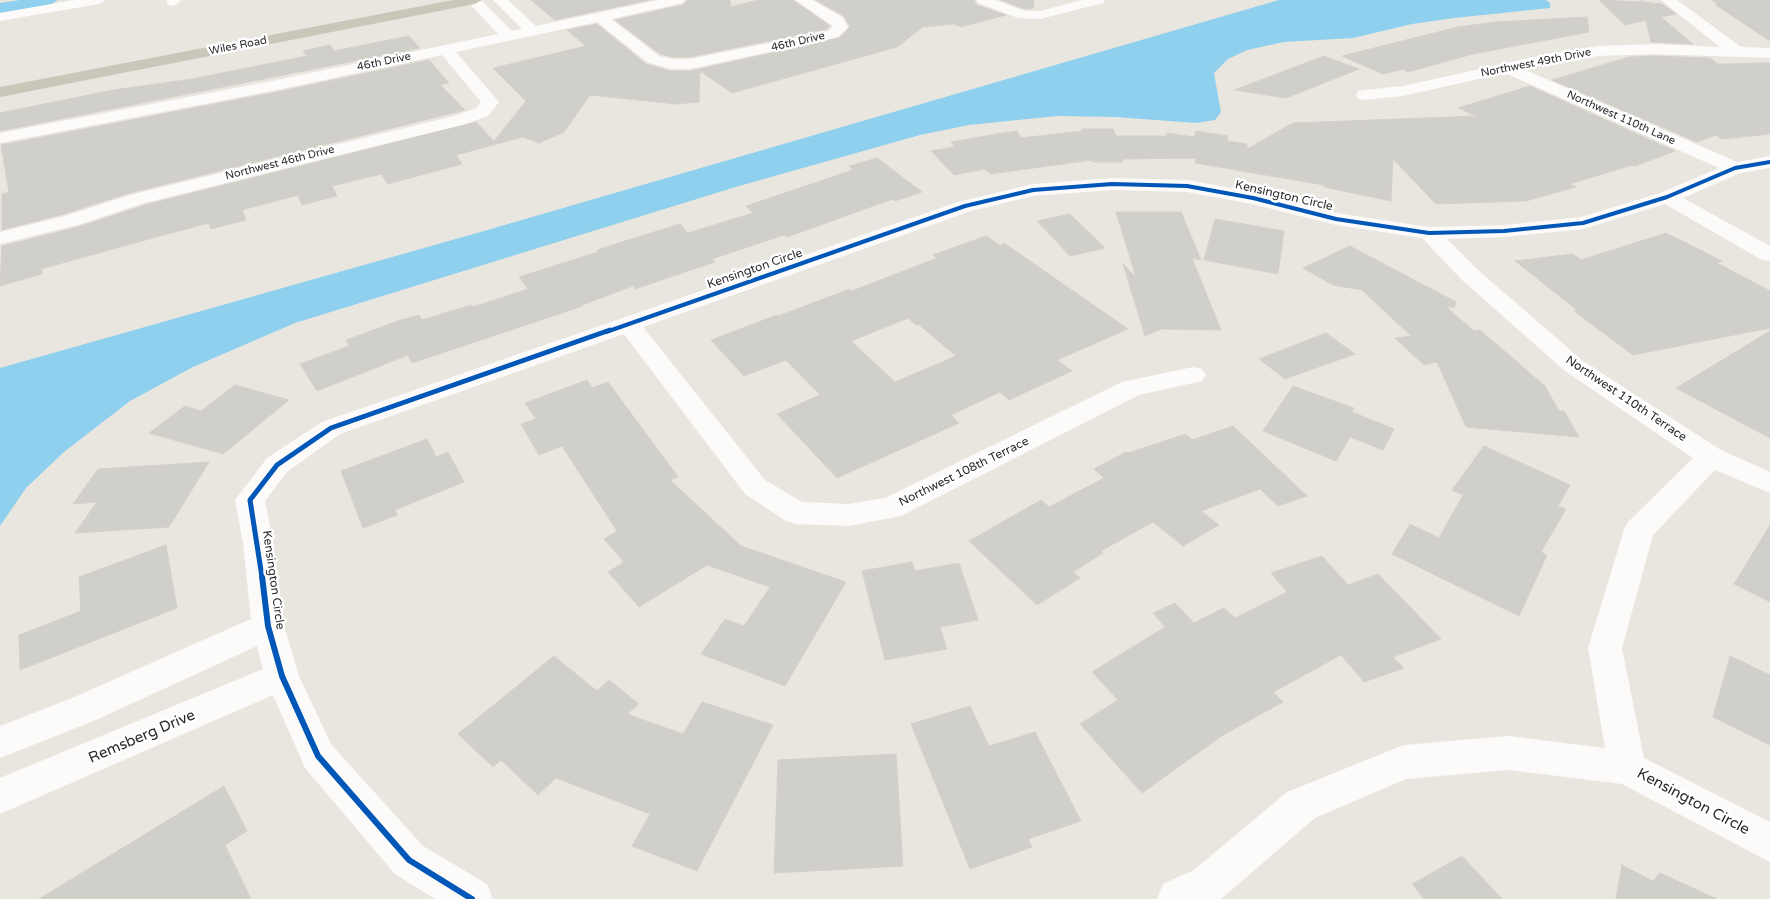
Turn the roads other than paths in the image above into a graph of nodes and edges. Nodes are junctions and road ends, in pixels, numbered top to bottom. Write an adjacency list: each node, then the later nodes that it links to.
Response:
1 (99, 0): 10 (street)
2 (419, 0): 18 (main road, Wiles Road)
3 (474, 0): 13 (street); 19 (main road, Wiles Road)
4 (500, 0): 12 (street)
5 (678, 0): 11 (street, 46th Drive)
6 (802, 0): 11 (street, 46th Drive)
7 (983, 0): 8 (street)
8 (1098, 0)
9 (1668, 0): 15 (street)
10 (0, 17)
11 (600, 17): 12 (street, 46th Drive)
12 (533, 31): 13 (street, 46th Drive)
13 (509, 36): 14 (street, 46th Drive)
14 (446, 49): 21 (street, 46th Drive); 28 (street, Northwest 46th Drive)
15 (1736, 51): 16 (street, Northwest 49th Drive); 17 (street, Northwest 49th Drive)
16 (1770, 53)
17 (1506, 68): 20 (street, Northwest 49th Drive); 25 (street, Northwest 110th Lane)
18 (0, 79)
19 (0, 92)
20 (1364, 95)
21 (168, 106): 22 (street, 46th Drive); 23 (street, 46th Drive)
22 (0, 138)
23 (0, 150)
24 (1770, 162): 25 (street, Kensington Circle)
25 (1735, 168): 26 (street, Kensington Circle)
26 (1667, 196): 27 (street, Kensington Circle); 29 (street)
27 (1429, 234): 30 (street, Kensington Circle); 32 (street, Northwest 110th Terrace)
28 (0, 238)
29 (1770, 255)
30 (629, 324): 31 (street, Northwest 108th Terrace); 34 (street, Kensington Circle)
31 (1193, 375)
32 (1711, 457): 33 (street, Northwest 110th Terrace); 37 (street)
33 (1770, 483)
34 (268, 626): 35 (street, Kensington Circle); 36 (street)
35 (282, 676): 38 (street, Remsberg Drive); 40 (street, Kensington Circle)
36 (0, 742)
37 (1627, 768): 39 (street, Kensington Circle); 41 (street, Kensington Circle)
38 (0, 796)
39 (1770, 842)
40 (472, 899)
41 (1178, 899)

